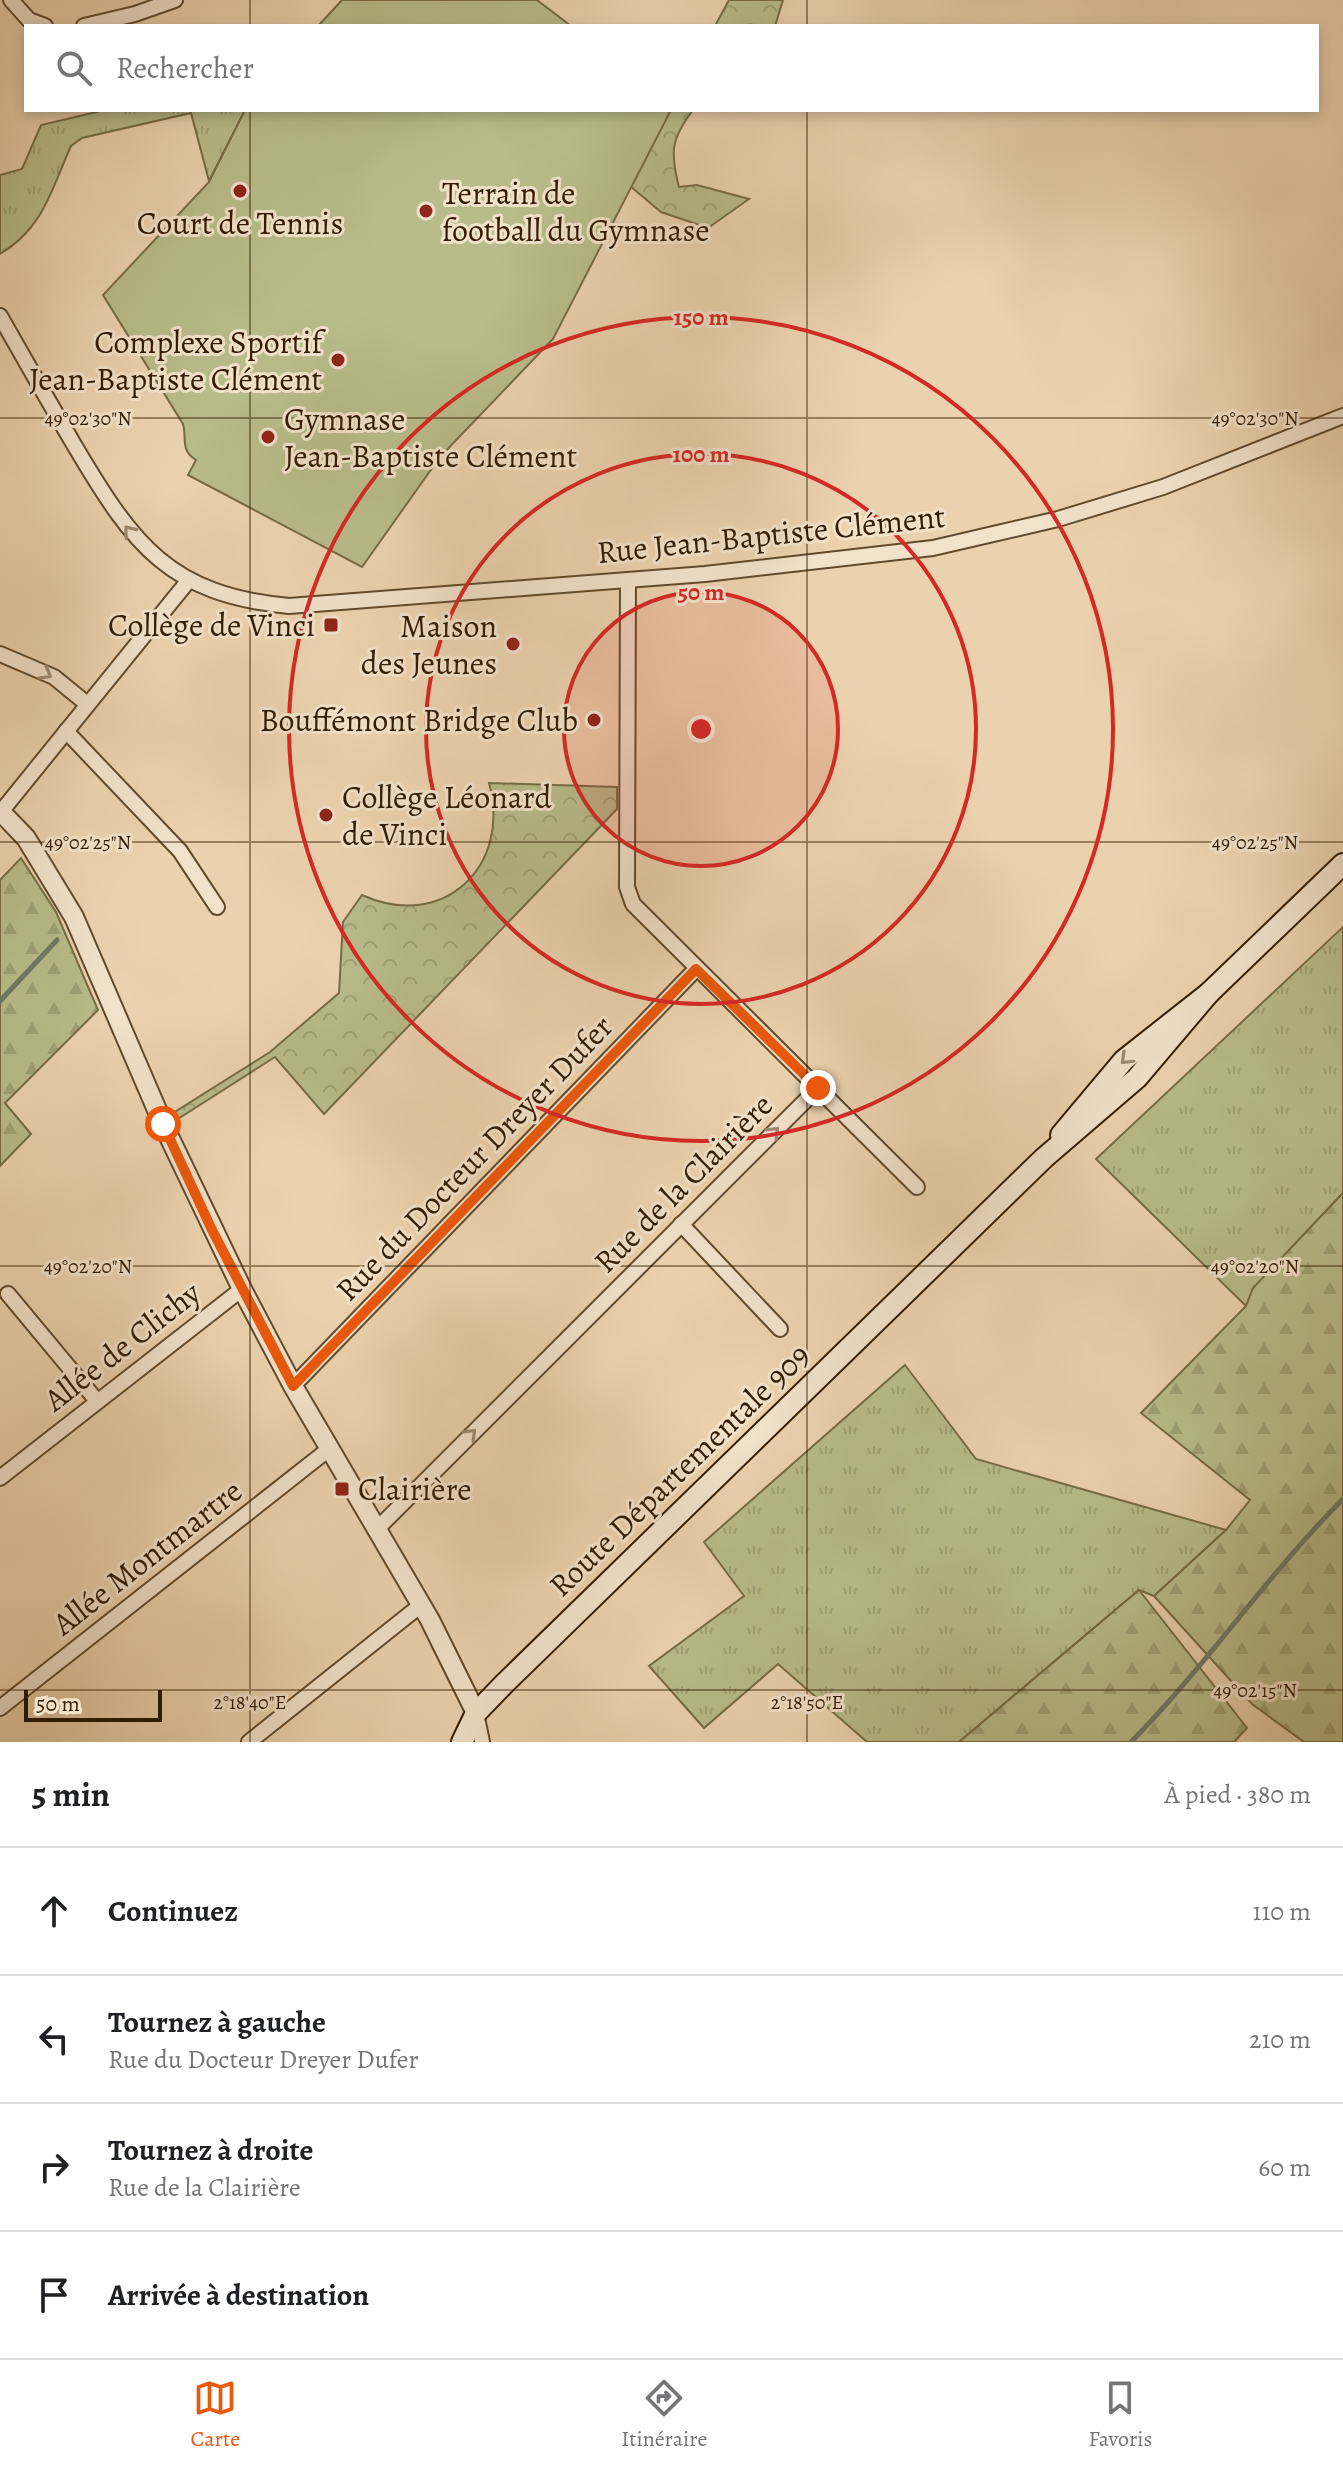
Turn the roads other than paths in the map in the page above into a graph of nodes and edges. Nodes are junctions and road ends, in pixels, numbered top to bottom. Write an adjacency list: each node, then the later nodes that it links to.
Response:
1 (11, 0): 3 (street)
2 (175, 0): 4 (street)
3 (40, 24)
4 (92, 24)
5 (0, 316): 7 (street, Rue Jean-Baptiste Clément, one-way to 5)
6 (1343, 416): 8 (street, Rue Jean-Baptiste Clément)
7 (189, 580): 8 (street, Rue Jean-Baptiste Clément); 10 (street)
8 (628, 580): 15 (street, Rue de la Clairière)
9 (0, 654): 10 (street, one-way to 10)
10 (87, 704): 11 (street)
11 (66, 731): 12 (street); 14 (street)
12 (1, 812): 19 (street)
13 (1343, 864): 29 (main road, Route Départementale 909)
14 (217, 907)
15 (696, 969): 16 (street, Rue de la Clairière); 22 (street, Rue du Docteur Dreyer Dufer)
16 (818, 1088): 17 (street); 18 (street, Rue de la Clairière, one-way to 16)
17 (917, 1187)
18 (681, 1224): 21 (street); 26 (street, Rue de la Clairière, one-way to 18)
19 (242, 1289): 22 (street); 23 (street, Allée de Clichy)
20 (8, 1294): 23 (street)
21 (780, 1329)
22 (293, 1386): 24 (street)
23 (97, 1401): 25 (street, Allée de Clichy)
24 (329, 1449): 26 (street); 28 (street, Allée Montmartre)
25 (0, 1478)
26 (377, 1529): 27 (street)
27 (421, 1605): 29 (street); 30 (street)
28 (0, 1708)
29 (476, 1713): 31 (main road, Route Départementale 909); 32 (street)
30 (249, 1742)
31 (462, 1742)
32 (482, 1742)

